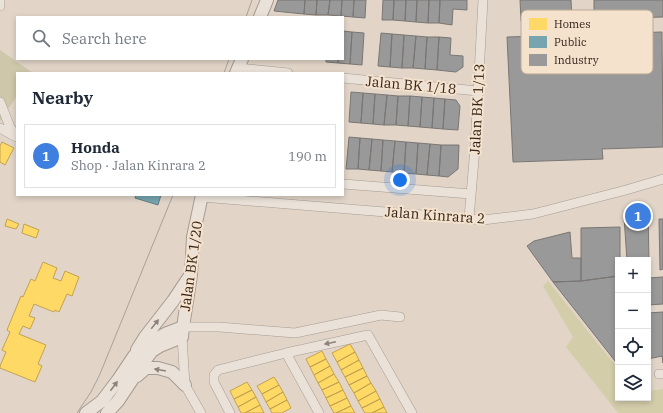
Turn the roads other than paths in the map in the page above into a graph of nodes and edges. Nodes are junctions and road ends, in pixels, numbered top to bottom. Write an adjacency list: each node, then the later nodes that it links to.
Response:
1 (0, 0): 4 (street)
2 (266, 0): 5 (street)
3 (483, 0): 9 (street, Jalan BK 1/13)
4 (0, 6)
5 (260, 16)
6 (239, 67): 7 (street)
7 (280, 72)
8 (344, 78): 9 (street, Jalan BK 1/18)
9 (478, 91): 16 (street, Jalan BK 1/13)
10 (0, 102): 12 (street)
11 (0, 128): 13 (street)
12 (16, 136)
13 (16, 136)
14 (663, 179): 18 (street, Jalan Kinrara 2)
15 (344, 184): 16 (street)
16 (471, 194): 18 (street, Jalan BK 1/13)
17 (202, 196): 18 (street, Jalan Kinrara 2); 19 (street, Jalan BK 1/20)
18 (469, 218)
19 (191, 275): 21 (street, Jalan BK 1/20); 23 (street, one-way to 19)
20 (400, 317): 21 (street)
21 (182, 332): 23 (street); 24 (street); 25 (street)
22 (286, 353): 29 (street); 30 (street); 31 (street, one-way to 22)
23 (134, 356): 26 (street, one-way to 23)
24 (133, 379): 25 (street, one-way to 24); 27 (street)
25 (185, 385): 28 (street)
26 (86, 413)
27 (107, 413)
28 (202, 413)
29 (230, 413)
30 (319, 413)
31 (412, 413)

